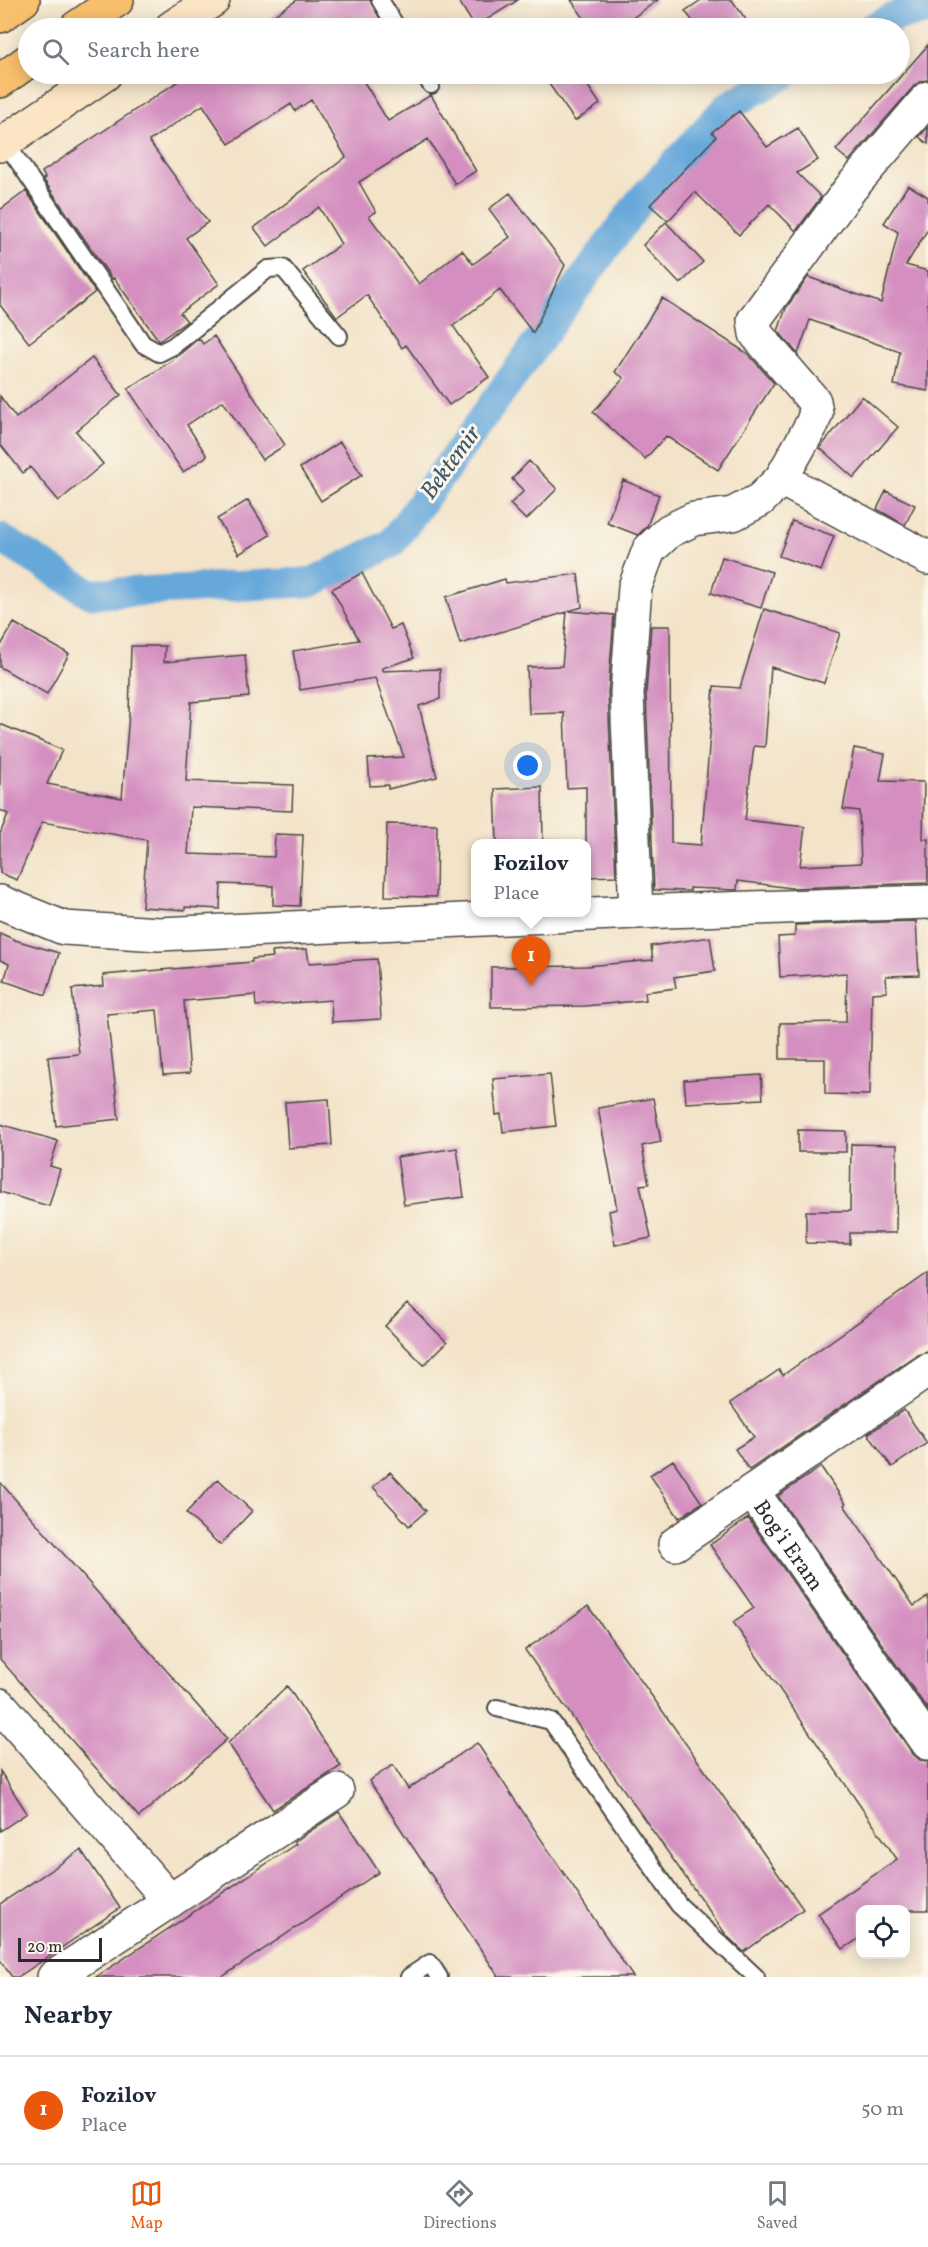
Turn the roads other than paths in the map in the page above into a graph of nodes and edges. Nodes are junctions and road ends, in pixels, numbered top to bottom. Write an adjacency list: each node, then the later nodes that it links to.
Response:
1 (23, 0): 5 (highway)
2 (117, 0): 6 (highway)
3 (213, 0): 7 (street)
4 (380, 0): 8 (lane)
5 (0, 16)
6 (91, 18)
7 (186, 18)
8 (391, 18)
9 (18, 68): 10 (highway)
10 (0, 81)
11 (90, 84): 13 (street)
12 (928, 99): 15 (street)
13 (3, 144): 14 (lane)
14 (339, 336)
15 (781, 479): 16 (street); 19 (street)
16 (928, 558)
17 (0, 902): 21 (street)
18 (928, 902): 19 (street)
19 (636, 912): 20 (street)
20 (591, 914)
21 (528, 917)
22 (928, 1370): 23 (street, Bog'i Eram)
23 (752, 1491): 24 (street); 27 (street, Bog'i Eram)
24 (675, 1544)
25 (0, 1705): 29 (street)
26 (497, 1708): 33 (lane)
27 (928, 1743)
28 (337, 1791): 29 (street)
29 (170, 1901): 30 (street)
30 (54, 1977)
31 (409, 1977): 32 (lane)
32 (439, 1977)
33 (756, 1977)

